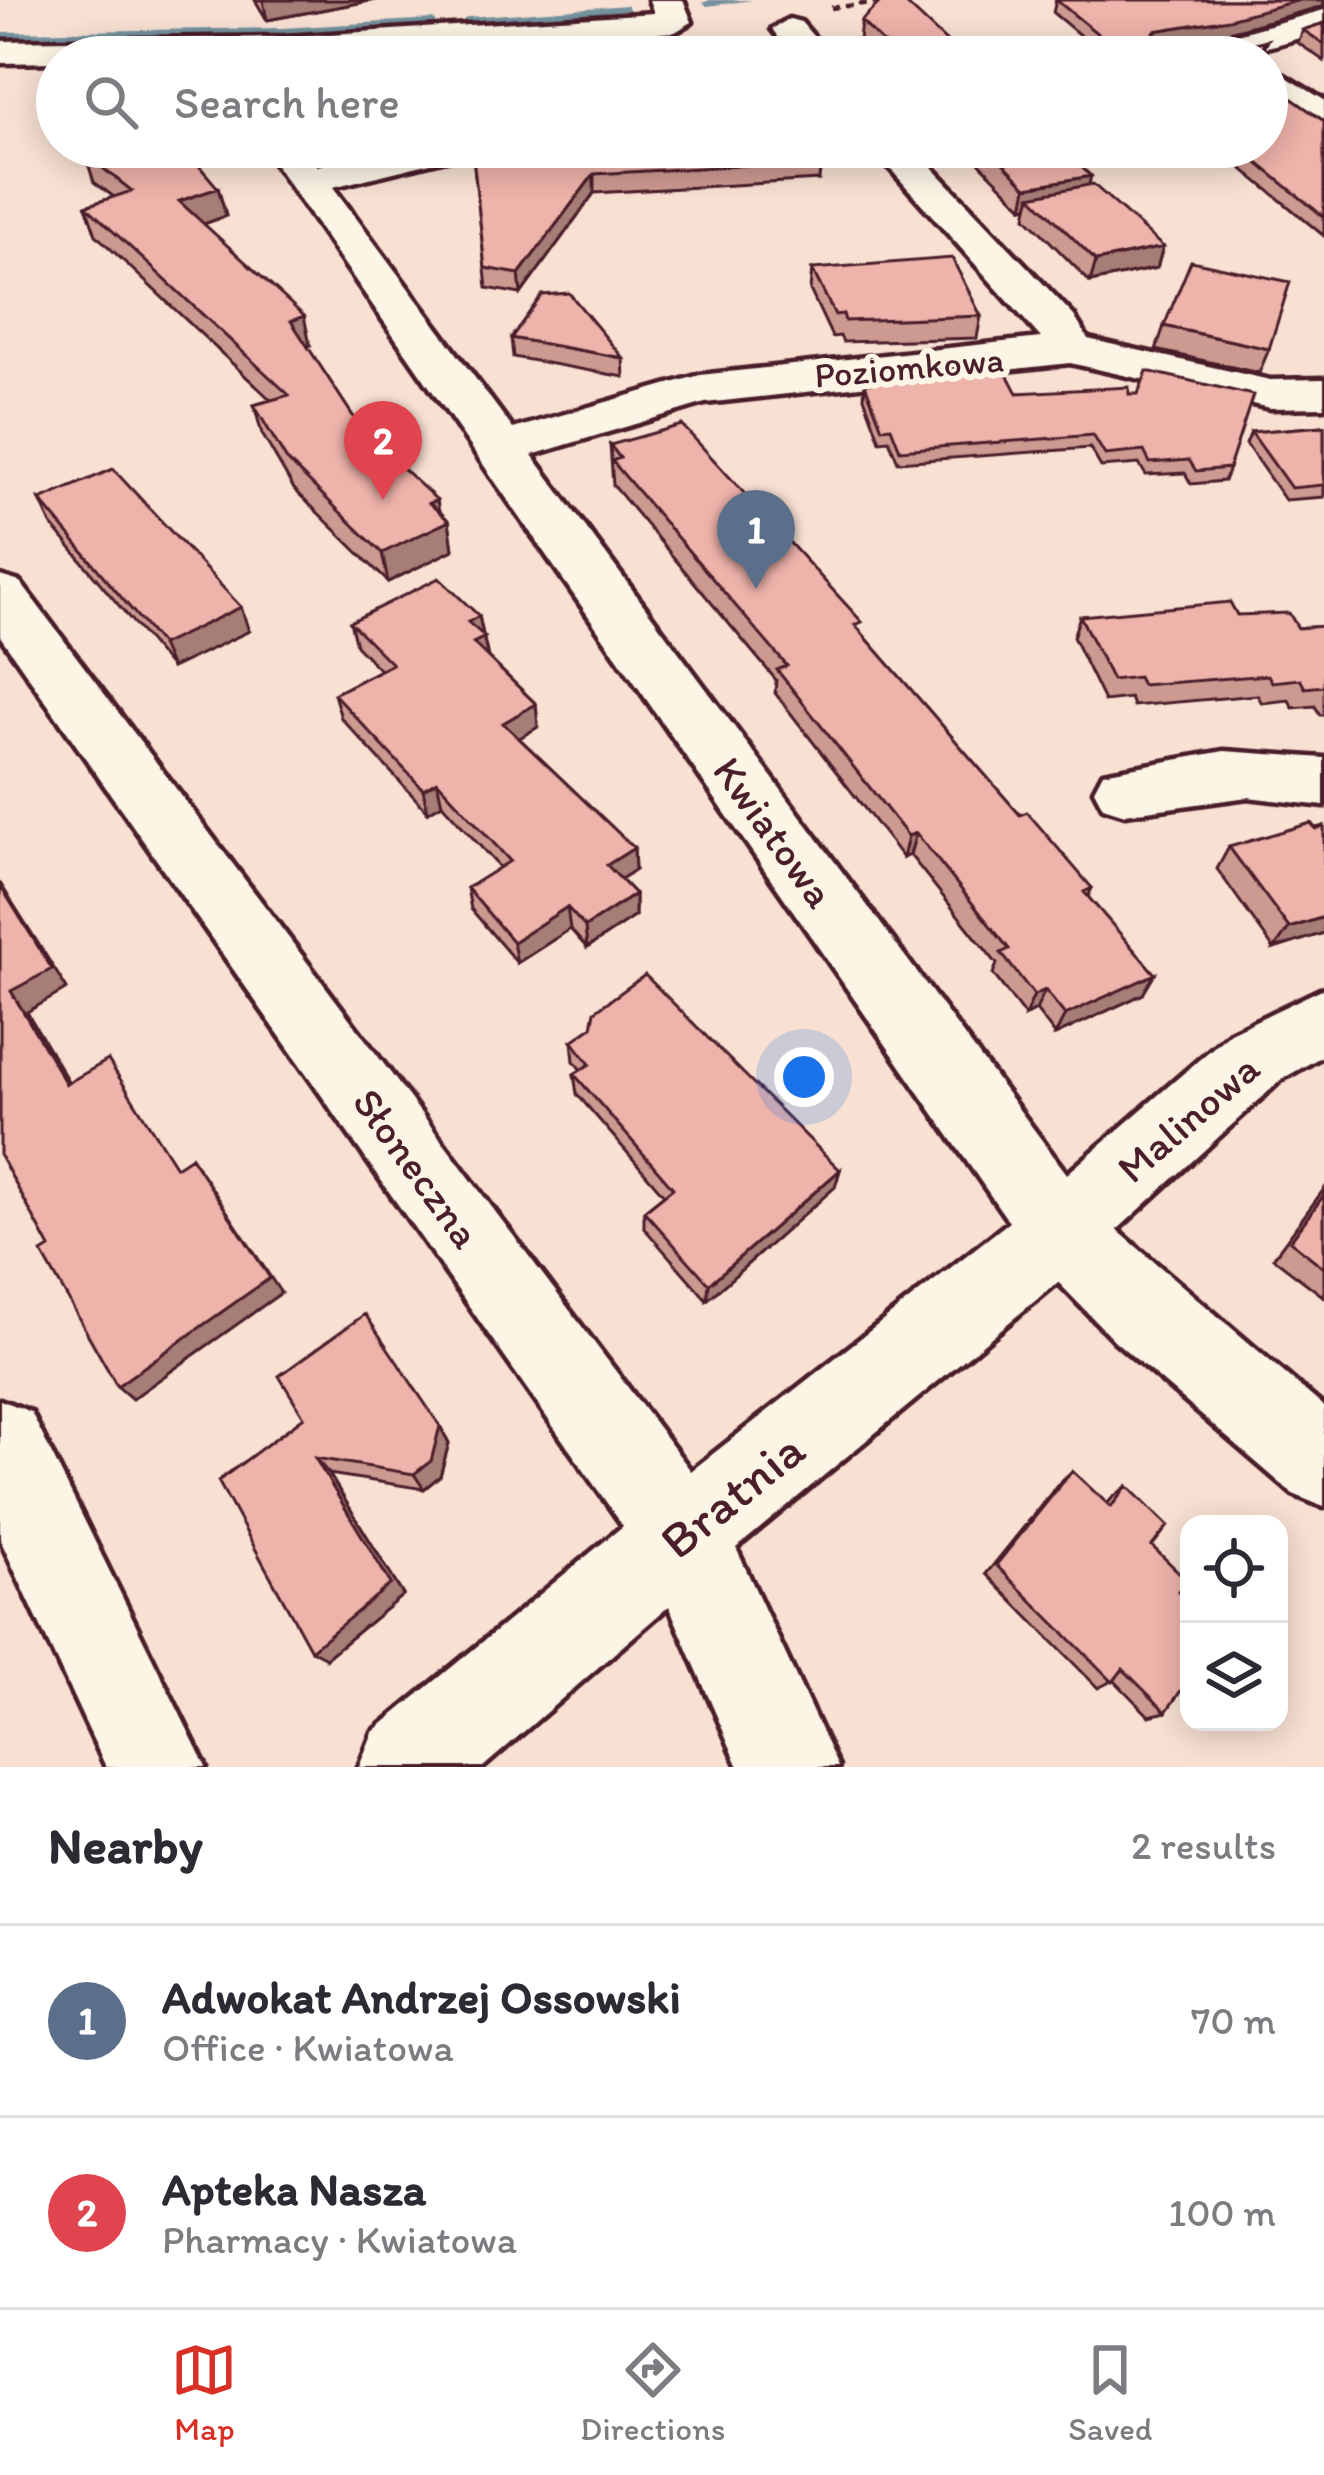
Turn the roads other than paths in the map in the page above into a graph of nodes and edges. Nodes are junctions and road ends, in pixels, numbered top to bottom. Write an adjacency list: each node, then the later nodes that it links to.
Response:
1 (670, 11): 4 (street)
2 (1324, 20): 6 (street)
3 (789, 29): 5 (street)
4 (410, 36)
5 (795, 36)
6 (1280, 36)
7 (0, 52): 8 (street)
8 (36, 52)
9 (1288, 91): 10 (street)
10 (1324, 118)
11 (298, 168): 15 (street, Kwiatowa)
12 (911, 168): 13 (street)
13 (1070, 350): 14 (street, Poziomkowa); 15 (street, Poziomkowa)
14 (1324, 393)
15 (497, 449): 20 (street, Kwiatowa)
16 (0, 595): 23 (street, Słoneczna)
17 (1324, 782): 18 (street)
18 (1125, 790)
19 (1324, 1019): 20 (street, Malinowa)
20 (1061, 1230): 22 (street, Kwiatowa); 23 (street, Bratnia)
21 (0, 1443): 24 (street)
22 (1324, 1463)
23 (683, 1534): 25 (street, Bratnia); 26 (street, Słoneczna)
24 (157, 1767)
25 (408, 1767)
26 (789, 1767)

